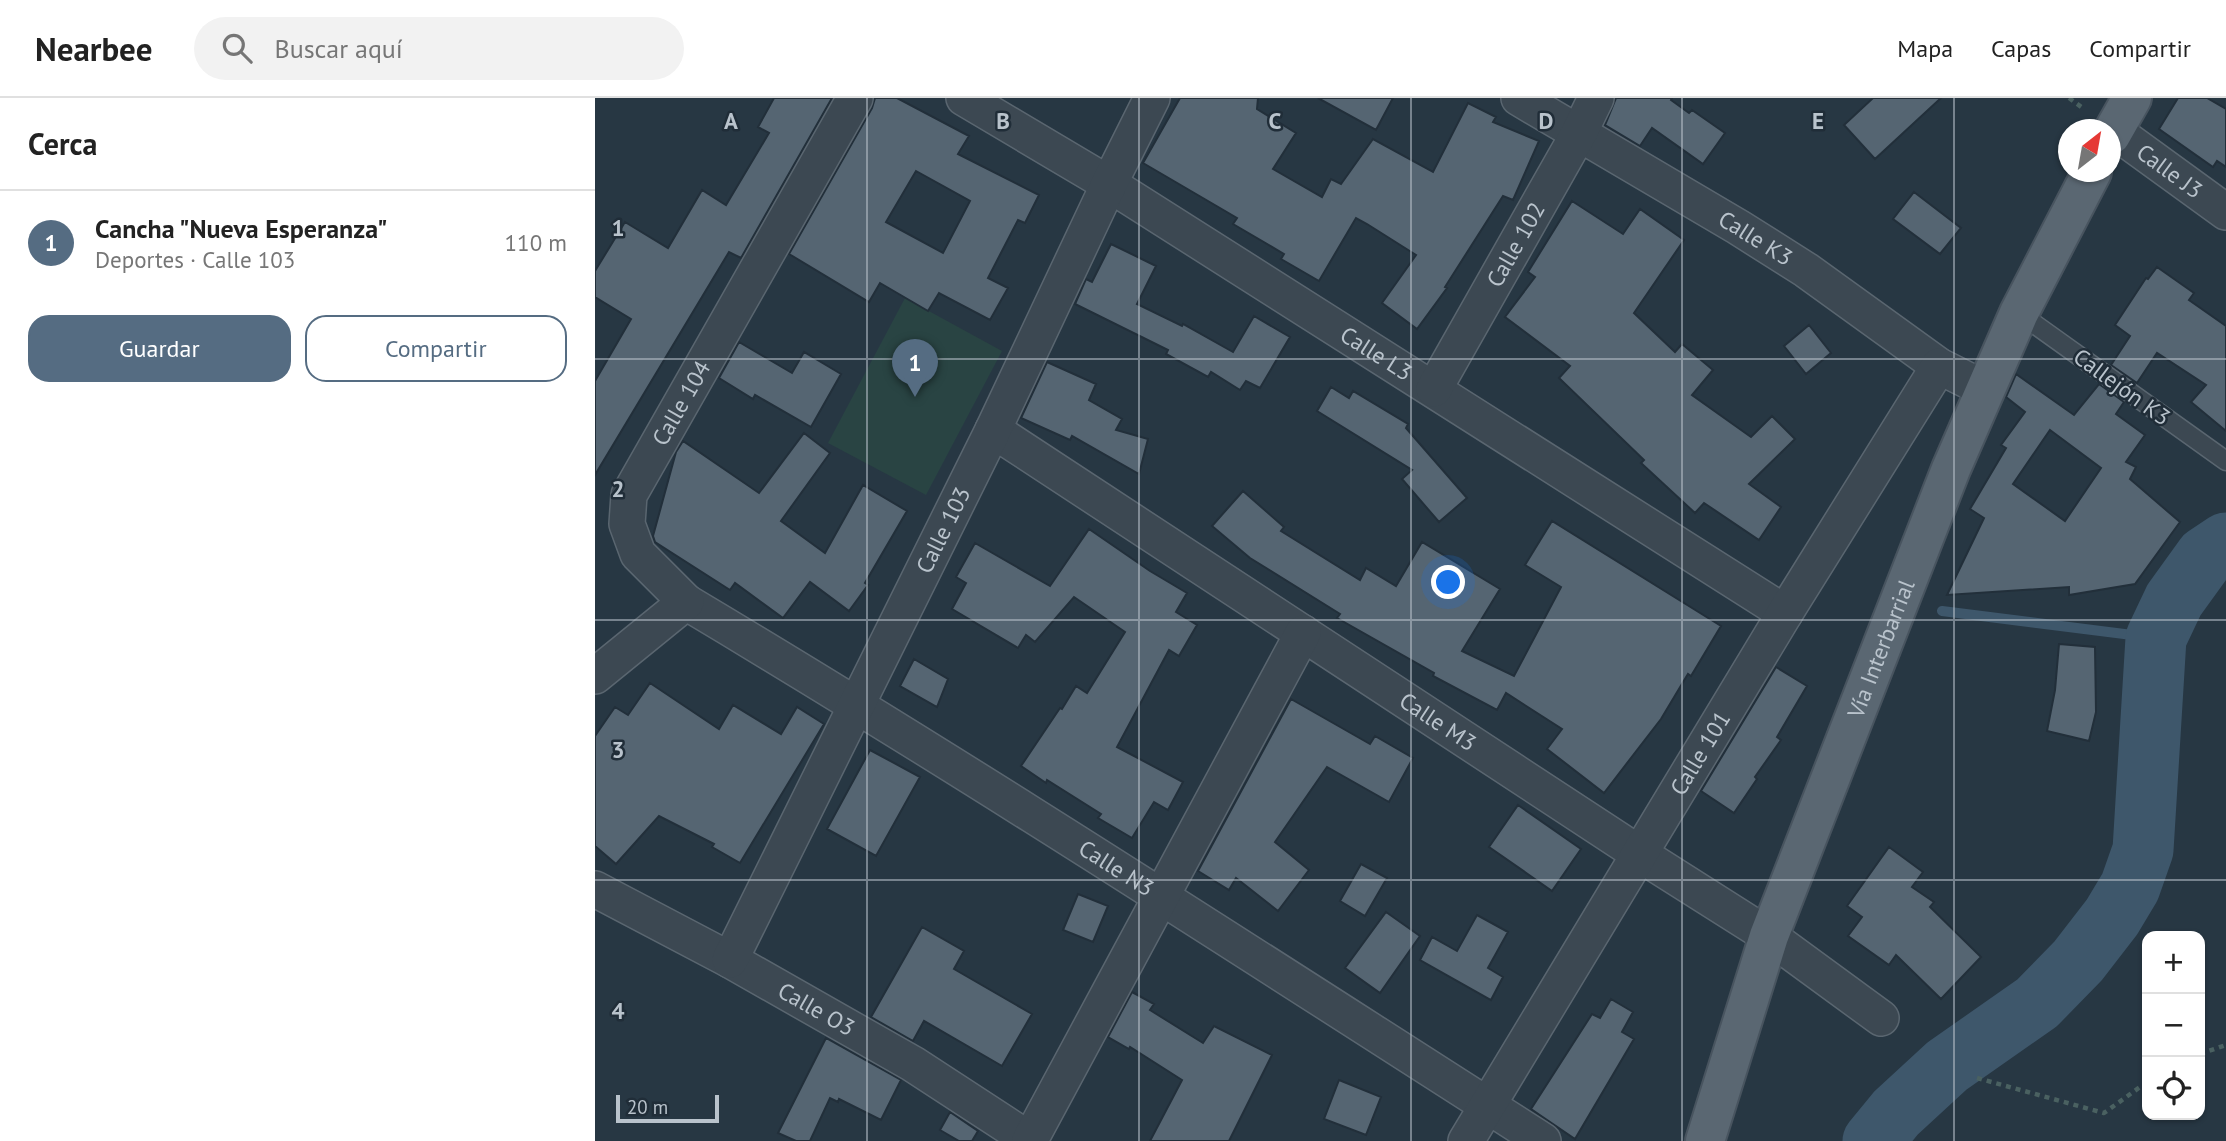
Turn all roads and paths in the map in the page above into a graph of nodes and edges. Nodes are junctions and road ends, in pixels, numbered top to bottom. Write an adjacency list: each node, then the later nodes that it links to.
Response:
1 (855, 98): 17 (street, Calle 104)
2 (964, 98): 9 (street, Calle L3)
3 (1152, 98): 9 (street, Calle 103)
4 (1520, 98): 7 (street, Calle K3)
5 (1596, 98): 7 (street, Calle 102)
6 (2121, 123): 10 (street, Calle J3)
7 (1579, 133): 12 (street, Calle K3); 13 (street, Calle 102)
8 (2087, 182): 11 (main road, Vía Interbarrial)
9 (1109, 184): 13 (street, Calle L3); 15 (street, Calle 103)
10 (2226, 212)
11 (2019, 313): 14 (main road, Vía Interbarrial); 16 (lane, Callejón K3)
12 (1939, 366): 14 (street, Calle K3); 18 (street, Calle 101)
13 (1434, 389): 18 (street, Calle L3)
14 (1985, 389): 25 (main road, Vía Interbarrial)
15 (993, 430): 19 (street, Calle M3); 21 (street, Calle 103)
16 (2226, 461)
17 (686, 602): 20 (street); 21 (street, Calle N3)
18 (1785, 613): 22 (street, Calle 101)
19 (1303, 633): 22 (street, Calle M3); 24 (street)
20 (595, 676)
21 (858, 705): 24 (street, Calle N3); 26 (street, Calle 103)
22 (1638, 853): 25 (street, Calle M3); 32 (street, Calle 101)
23 (595, 889): 26 (street, Calle O3)
24 (1163, 896): 32 (street, Calle N3); 33 (street)
25 (1769, 936): 27 (street, Calle M3); 36 (main road, Vía Interbarrial)
26 (730, 960): 33 (street, Calle O3)
27 (1881, 1018)
28 (2226, 1045): 29 (path)
29 (2205, 1052)
30 (1977, 1078): 31 (path)
31 (2142, 1086)
32 (1487, 1106): 34 (street, Calle 101); 35 (street, Calle N3)
33 (1031, 1141)
34 (1466, 1141)
35 (1543, 1141)
36 (1705, 1141)

